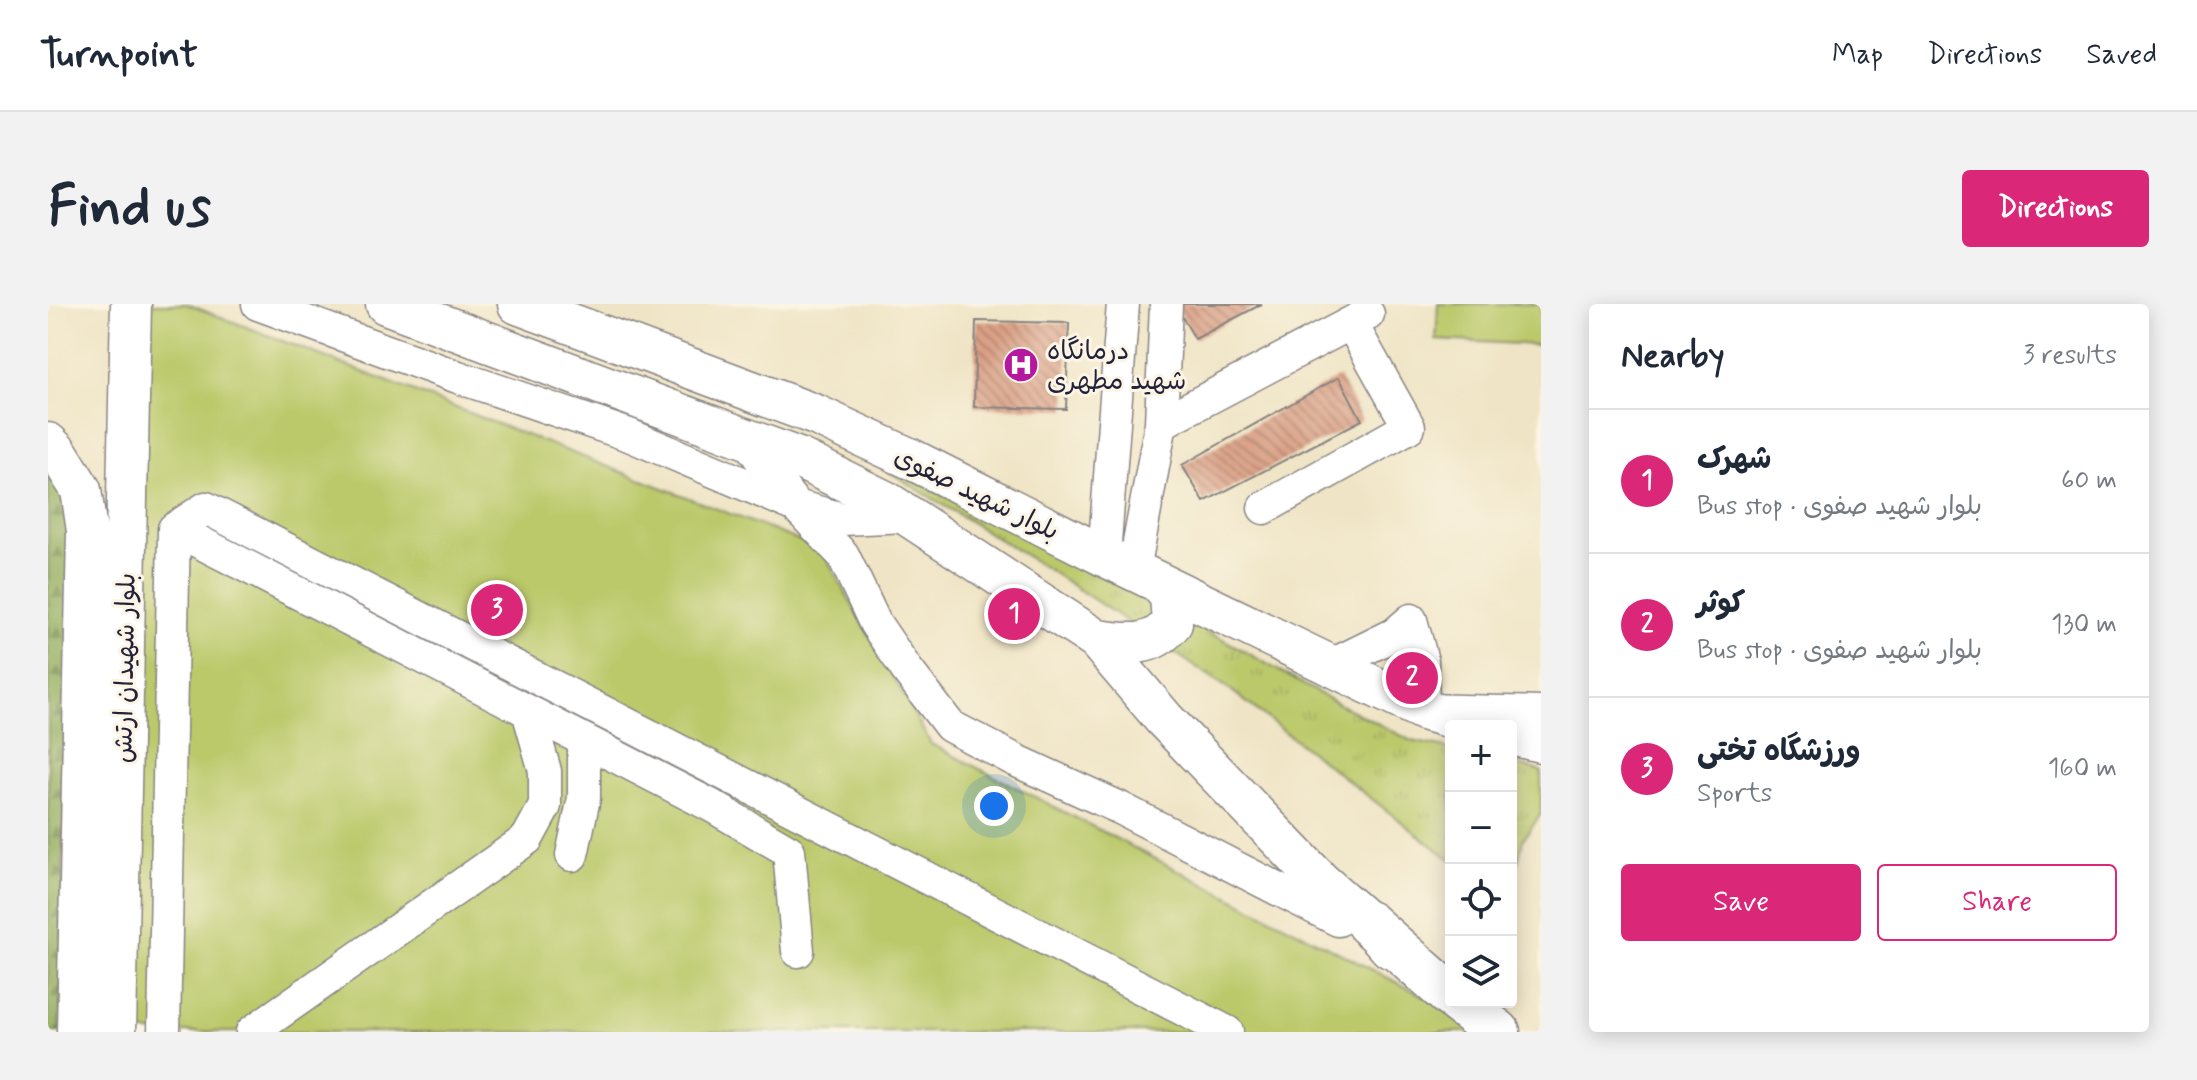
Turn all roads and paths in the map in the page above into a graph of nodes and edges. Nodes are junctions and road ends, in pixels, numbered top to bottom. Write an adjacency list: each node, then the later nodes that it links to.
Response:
1 (131, 304): 30 (main road, بلوار شهیدان ارتش)
2 (258, 304): 10 (street)
3 (386, 304): 8 (main road, بلوار شهید صفوی)
4 (518, 304): 14 (main road, بلوار شهید صفوی)
5 (1123, 304): 14 (street)
6 (1166, 304): 7 (street)
7 (1161, 423): 11 (street); 14 (street)
8 (745, 438): 10 (street); 12 (main road, بلوار شهید صفوی)
9 (48, 443): 29 (main road, بلوار شهیدان ارتش)
10 (796, 506): 12 (street); 25 (street)
11 (1264, 508)
12 (908, 516): 15 (main road, بلوار شهید صفوی)
13 (174, 529): 18 (street); 31 (street); 33 (street)
14 (1132, 570): 15 (main road); 16 (main road, بلوار شهید صفوی)
15 (1097, 640): 25 (main road)
16 (1330, 666): 17 (main road, بلوار شهید صفوی); 17 (street)
17 (1423, 710): 19 (street); 20 (main road, بلوار شهید صفوی)
18 (528, 711): 22 (street); 32 (street)
19 (1541, 713)
20 (1458, 720)
21 (1517, 736): 23 (main road)
22 (584, 740): 24 (street); 26 (street)
23 (1541, 742)
24 (572, 855)
25 (1353, 922): 27 (highway); 34 (main road)
26 (798, 951)
27 (1445, 991)
28 (1466, 1008): 35 (highway)
29 (77, 1032)
30 (116, 1032)
31 (164, 1032)
32 (252, 1032)
33 (1227, 1032)
34 (1468, 1032)
35 (1498, 1032)

